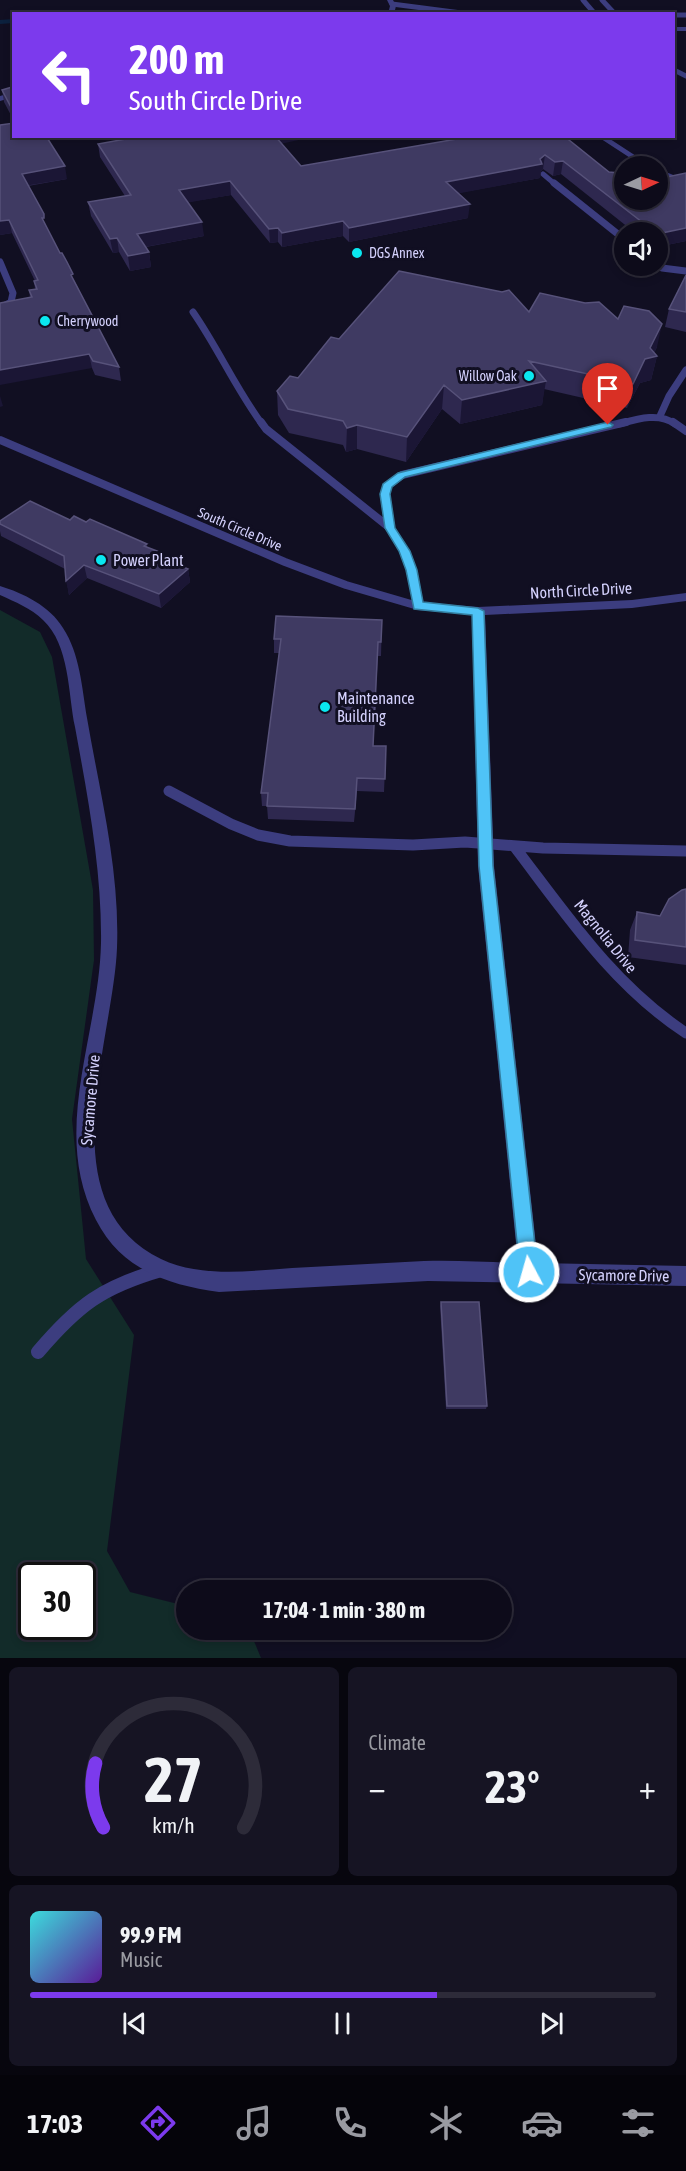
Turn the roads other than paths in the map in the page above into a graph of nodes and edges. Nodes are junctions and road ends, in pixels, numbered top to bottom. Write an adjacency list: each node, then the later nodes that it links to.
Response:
1 (583, 0): 8 (lane)
2 (602, 0): 9 (lane)
3 (421, 1): 4 (lane)
4 (391, 2): 6 (lane)
5 (428, 2): 7 (lane)
6 (455, 12)
7 (461, 12)
8 (593, 12)
9 (613, 12)
10 (605, 138): 11 (lane)
11 (631, 156)
12 (543, 174): 15 (lane)
13 (668, 176): 14 (lane)
14 (686, 183)
15 (614, 231)
16 (0, 262): 19 (lane)
17 (668, 269): 18 (lane)
18 (686, 271)
19 (0, 308)
20 (193, 312): 25 (lane)
21 (686, 370): 22 (lane)
22 (660, 416): 23 (lane); 25 (lane)
23 (686, 431)
24 (0, 440): 28 (lane, South Circle Drive)
25 (390, 528): 28 (lane)
26 (0, 590): 35 (street, Sycamore Drive)
27 (686, 597): 29 (street, North Circle Drive)
28 (418, 606): 29 (lane, South Circle Drive)
29 (478, 611): 31 (street)
30 (169, 791): 31 (lane)
31 (485, 843): 32 (lane); 36 (street)
32 (514, 846): 33 (lane); 34 (lane, Magnolia Drive)
33 (686, 850)
34 (686, 1033)
35 (161, 1270): 36 (street, Sycamore Drive); 38 (lane)
36 (529, 1272): 37 (street, Sycamore Drive)
37 (686, 1276)
38 (38, 1352)

